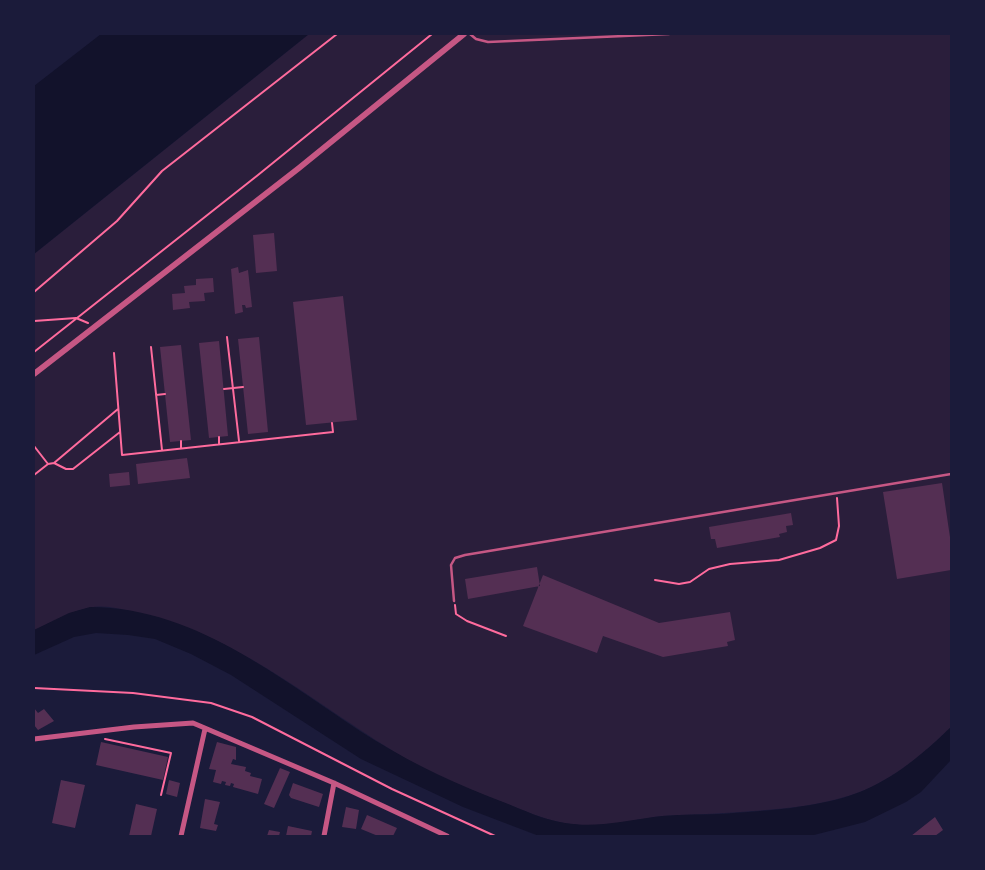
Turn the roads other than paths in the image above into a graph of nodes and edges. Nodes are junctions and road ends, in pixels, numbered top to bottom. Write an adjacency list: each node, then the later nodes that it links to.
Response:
1 (464, 34): 4 (street)
2 (470, 34): 3 (lane)
3 (669, 34)
4 (34, 374)
5 (951, 474): 6 (lane)
6 (454, 601)
7 (205, 729): 8 (street); 9 (street); 10 (street)
8 (34, 739)
9 (334, 783): 11 (street); 12 (street)
10 (181, 836)
11 (324, 836)
12 (447, 836)

